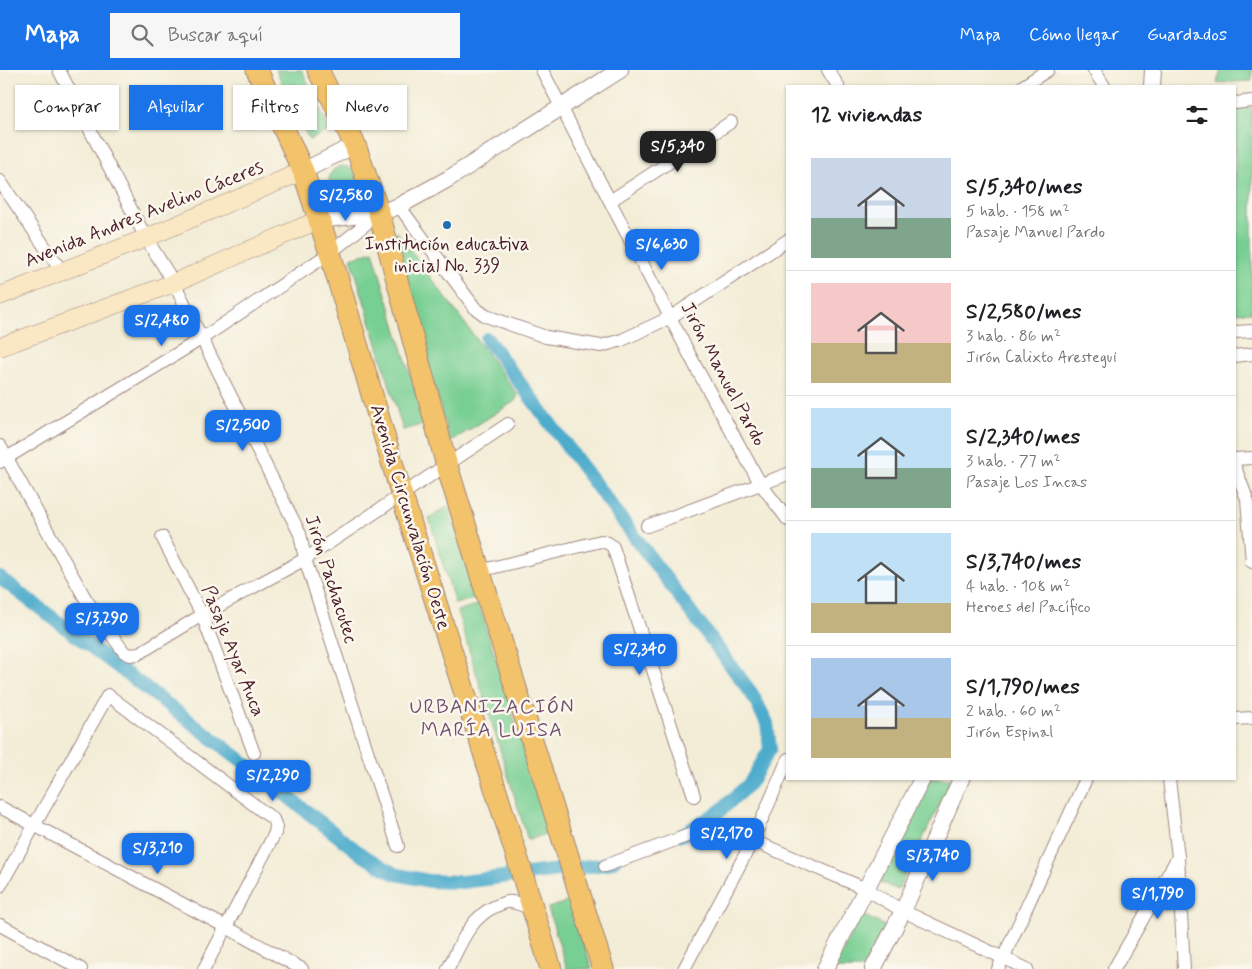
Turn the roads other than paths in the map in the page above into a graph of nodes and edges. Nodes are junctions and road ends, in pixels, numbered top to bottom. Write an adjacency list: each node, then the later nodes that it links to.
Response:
1 (59, 70): 24 (street, Jirón Pachacutec)
2 (257, 70): 19 (highway, Avenida Circunvalación Oeste)
3 (318, 70): 18 (highway)
4 (542, 70): 16 (street, Jirón Manuel Pardo)
5 (620, 70): 16 (street)
6 (828, 70): 10 (street)
7 (1048, 70): 11 (street)
8 (1094, 70): 12 (street)
9 (1153, 70): 13 (street)
10 (837, 85)
11 (1025, 85)
12 (1103, 85)
13 (1152, 85)
14 (1252, 101): 15 (street)
15 (1236, 103)
16 (561, 106): 21 (street, Jirón Manuel Pardo); 22 (street)
17 (731, 122): 21 (street)
18 (356, 146): 19 (street); 22 (highway)
19 (303, 171): 23 (highway, Avenida Circunvalación Oeste); 24 (main road, Avenida Andres Avelino Cáceres)
20 (0, 181): 27 (street)
21 (610, 201): 30 (street, Jirón Manuel Pardo)
22 (389, 210): 23 (street); 26 (street); 30 (street); 42 (highway)
23 (318, 220): 26 (highway, Avenida Circunvalación Oeste); 28 (main road)
24 (146, 238): 27 (main road, Avenida Andres Avelino Cáceres); 28 (street, Jirón Pachacutec)
25 (786, 241): 30 (street)
26 (330, 253): 33 (street); 46 (highway, Avenida Circunvalación Oeste)
27 (62, 272): 29 (main road, Avenida Andres Avelino Cáceres)
28 (174, 283): 33 (street, Jirón Pachacutec); 34 (main road)
29 (0, 296)
30 (671, 317): 45 (street, Jirón Manuel Pardo)
31 (1252, 331): 32 (street)
32 (1236, 332)
33 (201, 339): 41 (street); 50 (street, Jirón Pachacutec)
34 (0, 347)
35 (1252, 354): 36 (street)
36 (1236, 356)
37 (508, 424): 42 (street)
38 (0, 446): 41 (street)
39 (1252, 458): 40 (street)
40 (1236, 459)
41 (3, 460): 53 (street)
42 (447, 466): 46 (street); 52 (highway)
43 (1236, 470): 51 (street)
44 (786, 475): 45 (street)
45 (760, 484): 47 (street, Jirón Manuel Pardo); 48 (street)
46 (402, 496): 50 (street); 71 (highway, Avenida Circunvalación Oeste)
47 (786, 517)
48 (647, 526)
49 (162, 537): 53 (street, Pasaje Ayar Auca)
50 (305, 559): 53 (street); 66 (street, Jirón Pachacutec)
51 (1252, 562)
52 (479, 571): 62 (street); 81 (highway)
53 (202, 615): 56 (street, Pasaje Ayar Auca)
54 (1252, 718): 55 (street)
55 (1236, 719)
56 (254, 753)
57 (786, 764): 65 (street)
58 (921, 780): 70 (street)
59 (961, 780): 72 (street)
60 (1086, 780): 75 (street)
61 (1169, 780): 67 (street)
62 (694, 796)
63 (0, 807): 64 (street)
64 (34, 825): 69 (street); 74 (street); 74 (street)
65 (753, 840): 68 (street); 70 (street); 82 (street)
66 (398, 846)
67 (1178, 857): 86 (street); 87 (street)
68 (605, 866)
69 (0, 886)
70 (866, 889): 72 (street); 83 (street)
71 (531, 903): 79 (street); 80 (highway, Avenida Circunvalación Oeste)
72 (903, 911): 75 (street); 84 (street)
73 (0, 925): 76 (street)
74 (226, 927): 77 (street); 78 (street)
75 (1000, 964): 85 (street)
76 (81, 969)
77 (204, 969)
78 (302, 969)
79 (448, 969)
80 (552, 969)
81 (603, 969)
82 (684, 969)
83 (825, 969)
84 (873, 969)
85 (1027, 969)
86 (1114, 969)
87 (1184, 969)

